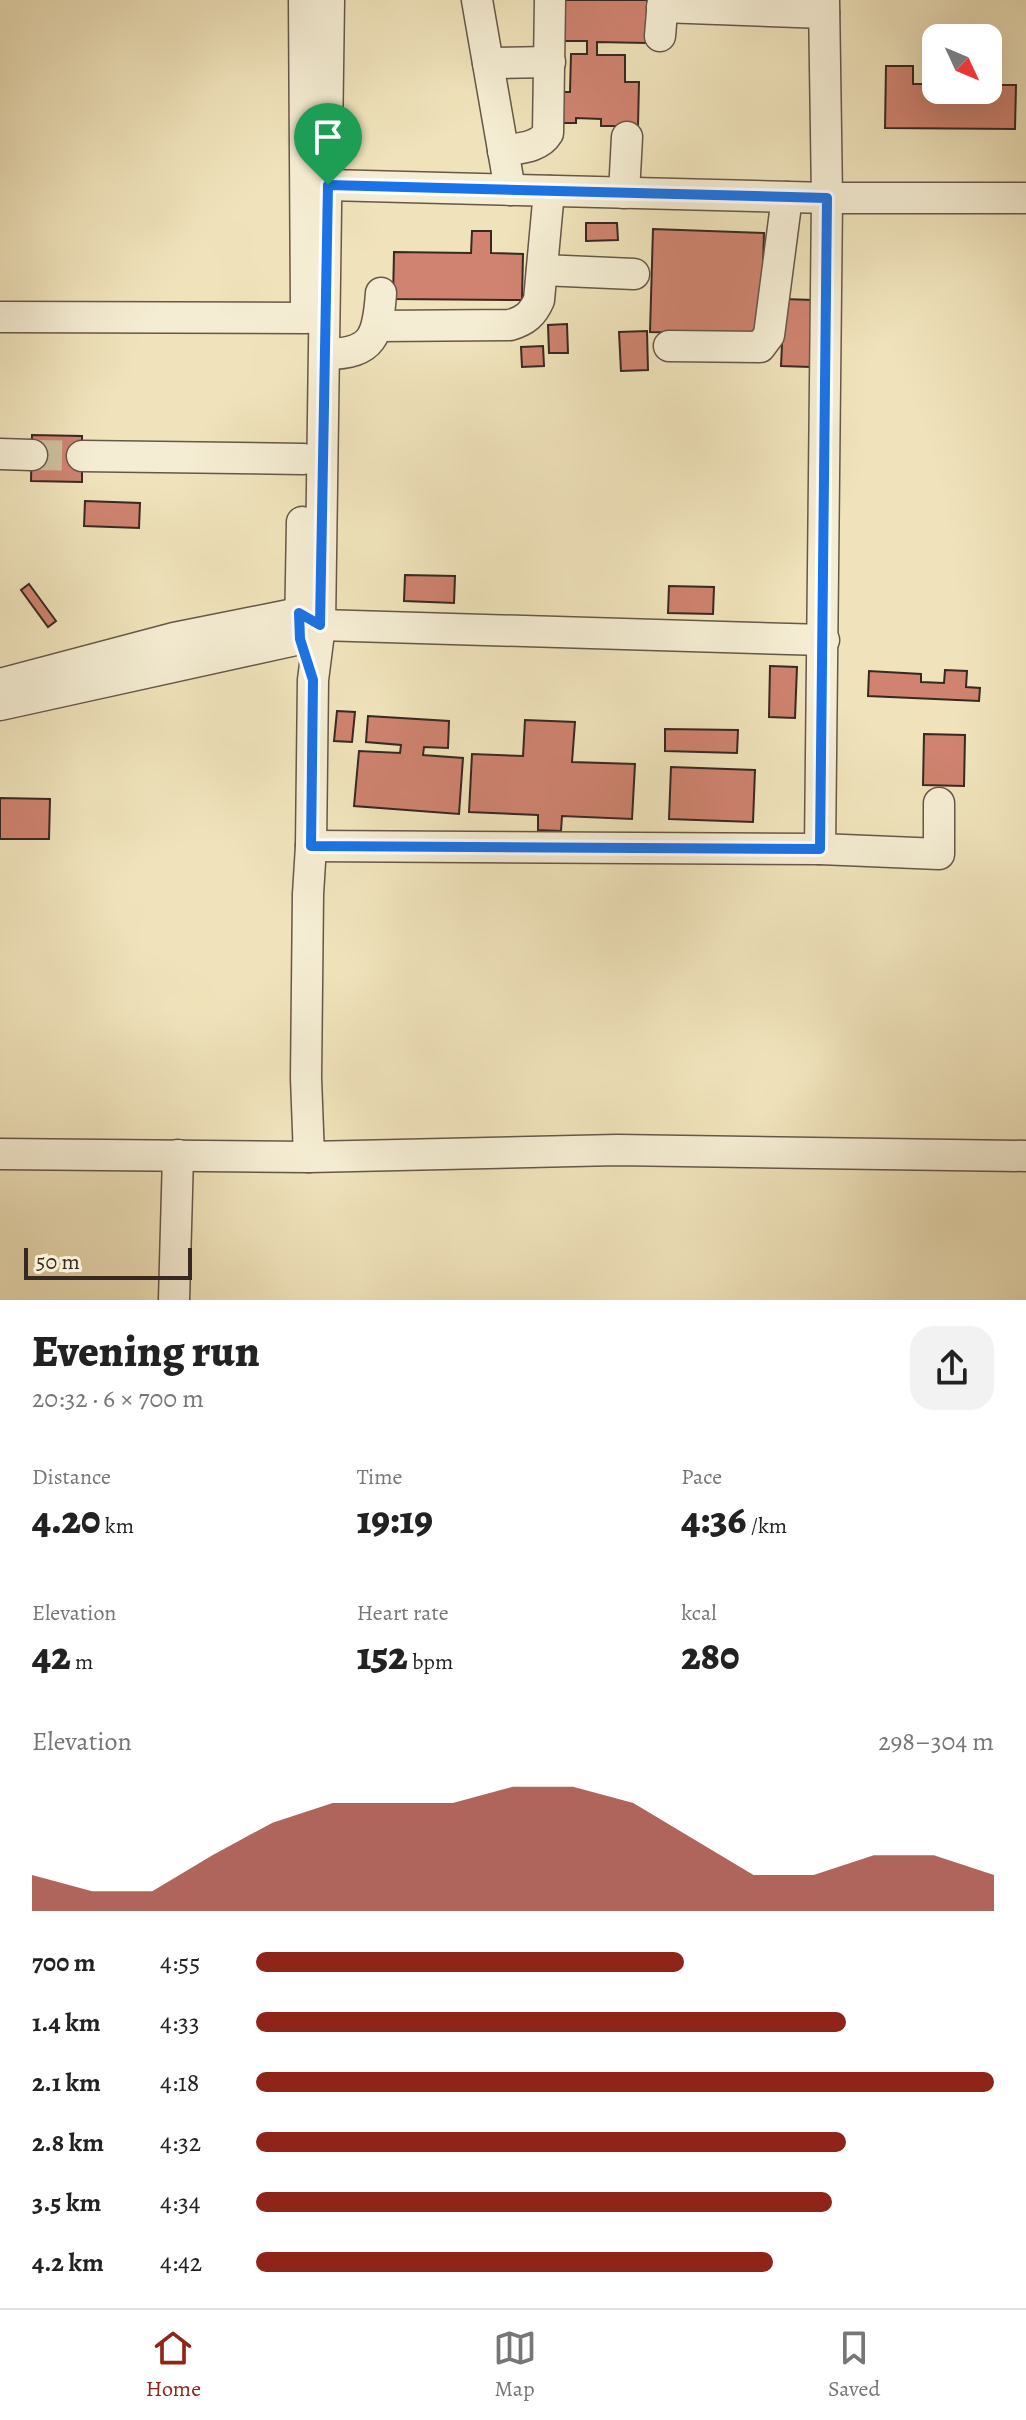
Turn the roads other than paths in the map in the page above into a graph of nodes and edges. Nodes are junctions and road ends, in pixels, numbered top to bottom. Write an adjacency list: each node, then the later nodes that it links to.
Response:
1 (304, 0): 22 (lane)
2 (329, 0): 11 (lane)
3 (477, 0): 8 (lane)
4 (550, 0): 7 (lane)
5 (824, 7): 6 (lane); 16 (lane)
6 (662, 15)
7 (550, 62): 8 (lane); 10 (lane)
8 (488, 63): 10 (lane)
9 (627, 137): 14 (lane)
10 (503, 151): 12 (lane)
11 (328, 185): 12 (lane); 25 (lane)
12 (510, 190): 13 (lane)
13 (549, 191): 14 (lane); 18 (lane)
14 (624, 193): 15 (lane)
15 (787, 197): 16 (lane); 24 (lane)
16 (827, 198): 17 (lane); 31 (lane)
17 (1026, 198)
18 (542, 270): 19 (lane); 23 (lane)
19 (634, 274)
20 (381, 293): 23 (lane)
21 (0, 317): 22 (lane)
22 (306, 318): 29 (lane)
23 (378, 326): 25 (lane)
24 (669, 346)
25 (326, 354): 30 (lane)
26 (0, 454): 27 (lane)
27 (32, 455)
28 (82, 456): 29 (lane)
29 (303, 459): 30 (lane)
30 (306, 626): 31 (lane); 32 (lane); 33 (lane); 36 (lane)
31 (824, 640): 35 (lane)
32 (0, 684)
33 (0, 705)
34 (939, 803): 35 (lane)
35 (820, 849): 36 (lane)
36 (310, 871): 40 (lane)
37 (0, 1154): 38 (lane)
38 (178, 1155): 40 (lane); 41 (lane)
39 (1026, 1156): 40 (lane)
40 (309, 1157)
41 (174, 1300)

